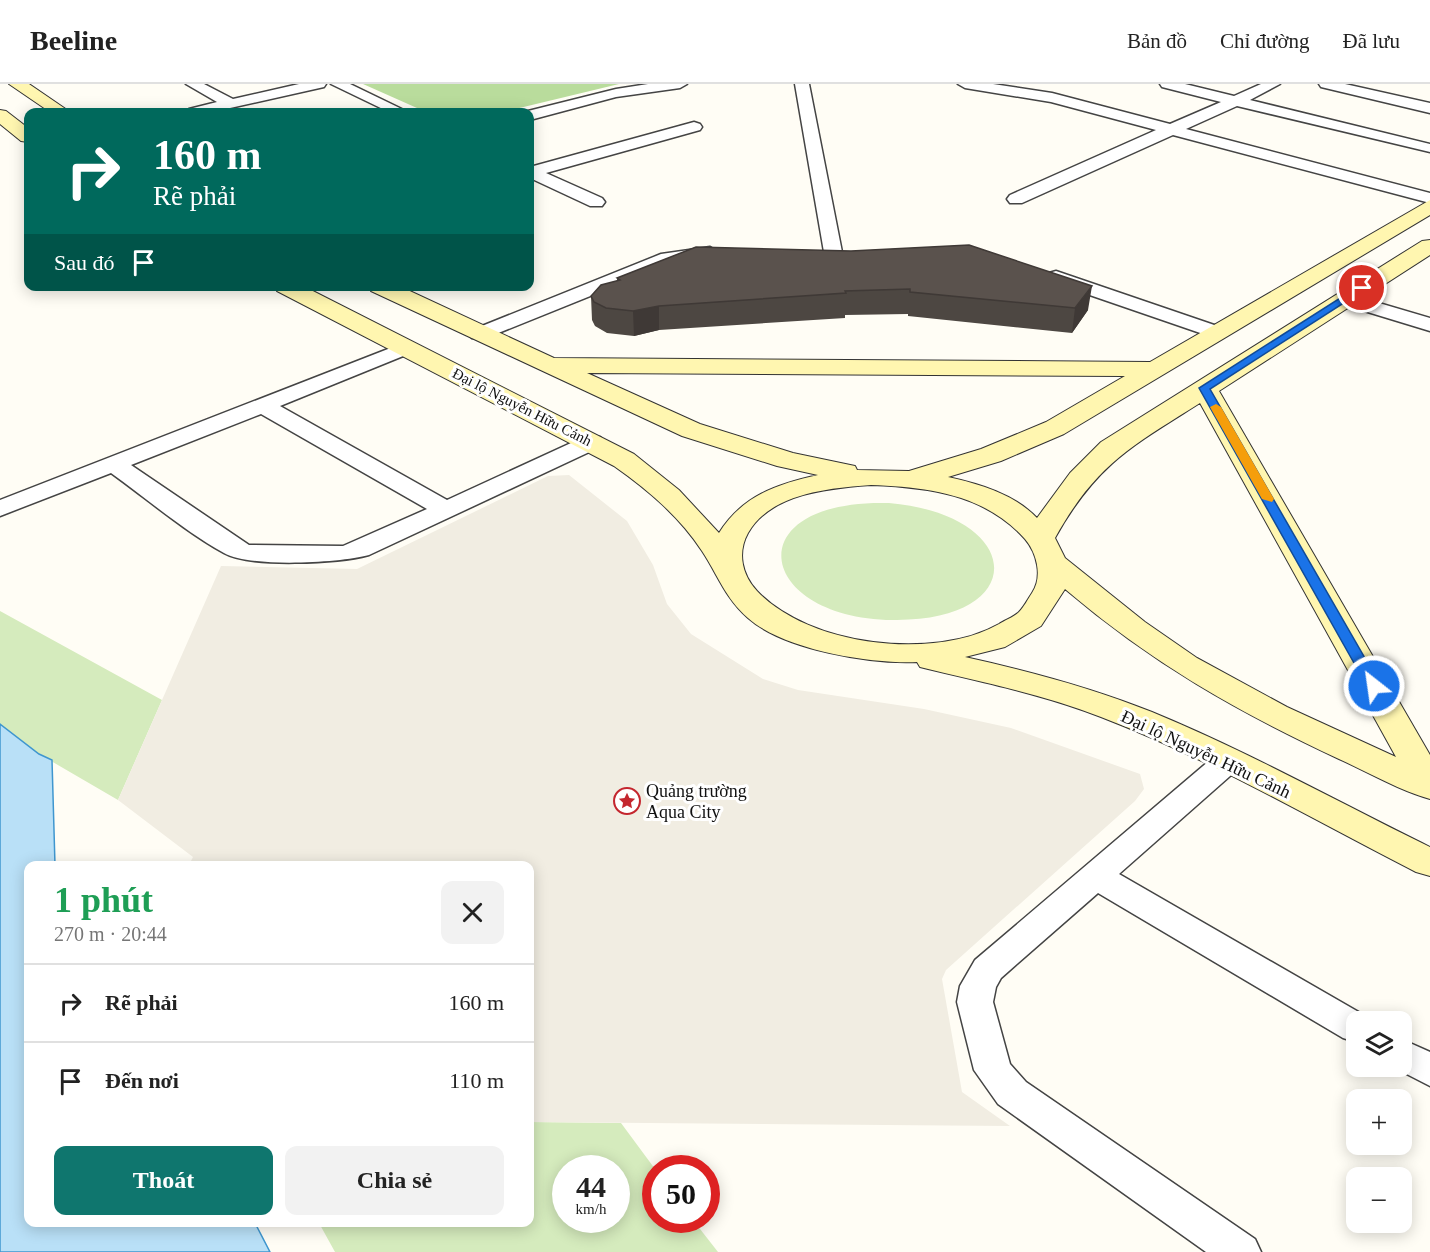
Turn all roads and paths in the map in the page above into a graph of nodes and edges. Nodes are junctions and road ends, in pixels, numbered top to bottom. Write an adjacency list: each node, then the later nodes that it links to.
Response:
1 (17, 84): 13 (main road)
2 (193, 84): 12 (street)
3 (319, 84): 12 (street)
4 (338, 84): 15 (street)
5 (680, 84): 17 (street)
6 (802, 84): 30 (street)
7 (965, 84): 20 (street)
8 (1167, 84): 11 (street)
9 (1273, 84): 11 (street)
10 (1326, 84): 16 (street)
11 (1235, 101): 20 (street); 22 (street)
12 (232, 104): 14 (street)
13 (55, 108)
14 (213, 108)
15 (391, 108)
16 (1430, 108)
17 (534, 114)
18 (0, 115): 21 (main road)
19 (694, 127): 23 (street)
20 (1170, 130): 25 (street); 26 (street)
21 (24, 134)
22 (1427, 148)
23 (534, 171)
24 (534, 174): 27 (street)
25 (1430, 198)
26 (1016, 200)
27 (596, 202)
28 (1430, 206): 39 (main road)
29 (1430, 246): 37 (main road)
30 (833, 252): 31 (street); 33 (street)
31 (857, 252)
32 (727, 253): 40 (street)
33 (809, 253)
34 (1037, 270): 39 (street)
35 (295, 291): 41 (main road, Đại lộ Nguyễn Hữu Cảnh)
36 (389, 291): 40 (main road)
37 (1345, 299): 38 (street); 44 (main road)
38 (1430, 326)
39 (1216, 332): 43 (main road)
40 (479, 334): 42 (main road)
41 (406, 348): 45 (street); 46 (main road, Đại lộ Nguyễn Hữu Cảnh)
42 (546, 365): 43 (main road); 48 (main road)
43 (1155, 369): 49 (main road)
44 (1205, 388): 52 (main road); 56 (main road)
45 (262, 405): 47 (street); 51 (street)
46 (592, 442): 51 (street); 53 (main road, Đại lộ Nguyễn Hữu Cảnh)
47 (113, 464): 50 (street); 51 (street)
48 (871, 477): 49 (main road); 53 (main road)
49 (912, 479): 52 (main road)
50 (0, 509)
51 (446, 510)
52 (1046, 550): 54 (main road); 56 (main road)
53 (728, 568): 54 (main road, Đại lộ Nguyễn Hữu Cảnh)
54 (901, 654): 55 (main road, Đại lộ Nguyễn Hữu Cảnh)
55 (1227, 762): 57 (main road, Đại lộ Nguyễn Hữu Cảnh); 58 (street)
56 (1430, 786)
57 (1430, 863)
58 (1095, 876): 59 (street); 62 (street)
59 (1346, 1022)
60 (1412, 1060): 61 (street)
61 (1430, 1071)
62 (1240, 1252)

